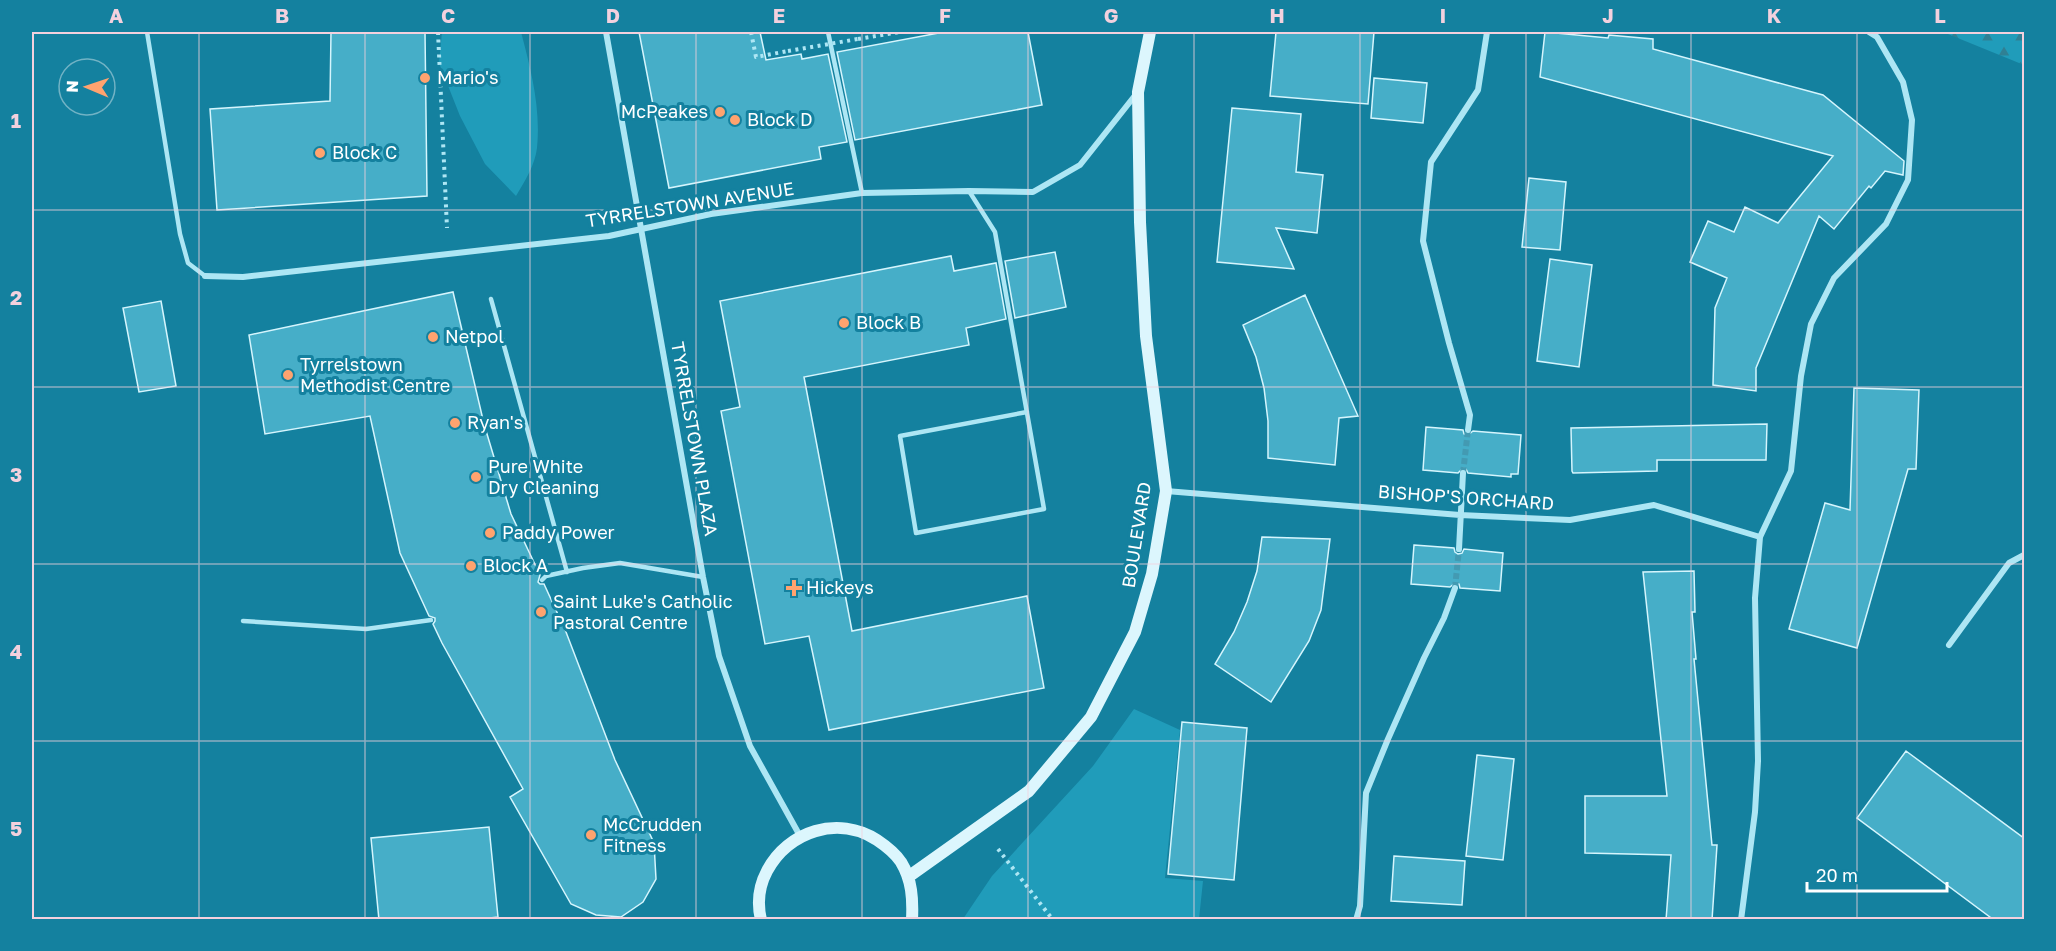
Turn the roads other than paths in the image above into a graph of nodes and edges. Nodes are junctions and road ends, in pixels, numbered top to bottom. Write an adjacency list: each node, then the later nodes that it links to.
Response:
1 (147, 32): 11 (lane)
2 (606, 32): 10 (street, TYRRELSTOWN PLAZA)
3 (828, 32): 9 (lane)
4 (1150, 32): 7 (street, BOULEVARD)
5 (1487, 32): 14 (street)
6 (1869, 32): 18 (street)
7 (1138, 92): 8 (street, TYRRELSTOWN AVENUE); 16 (street, BOULEVARD)
8 (969, 190): 9 (street, TYRRELSTOWN AVENUE); 13 (lane)
9 (862, 193): 10 (street, TYRRELSTOWN AVENUE)
10 (640, 229): 11 (street, TYRRELSTOWN AVENUE); 22 (street, TYRRELSTOWN PLAZA)
11 (205, 276)
12 (491, 299): 21 (lane)
13 (1027, 412): 13 (lane)
14 (1468, 430)
15 (1463, 473): 17 (street)
16 (1166, 491): 17 (street, BISHOP'S ORCHARD); 29 (street, BOULEVARD)
17 (1461, 514): 18 (street, BISHOP'S ORCHARD); 19 (street)
18 (1760, 537): 33 (street)
19 (1458, 549)
20 (2025, 555): 27 (street)
21 (567, 572): 22 (lane); 23 (lane)
22 (703, 577): 28 (street, TYRRELSTOWN PLAZA)
23 (542, 580)
24 (1455, 588): 32 (street)
25 (431, 620): 26 (lane)
26 (243, 621)
27 (1949, 645)
28 (800, 836): 29 (street); 30 (street)
29 (908, 877): 31 (street)
30 (760, 920)
31 (912, 920)
32 (1356, 920)
33 (1741, 920)

